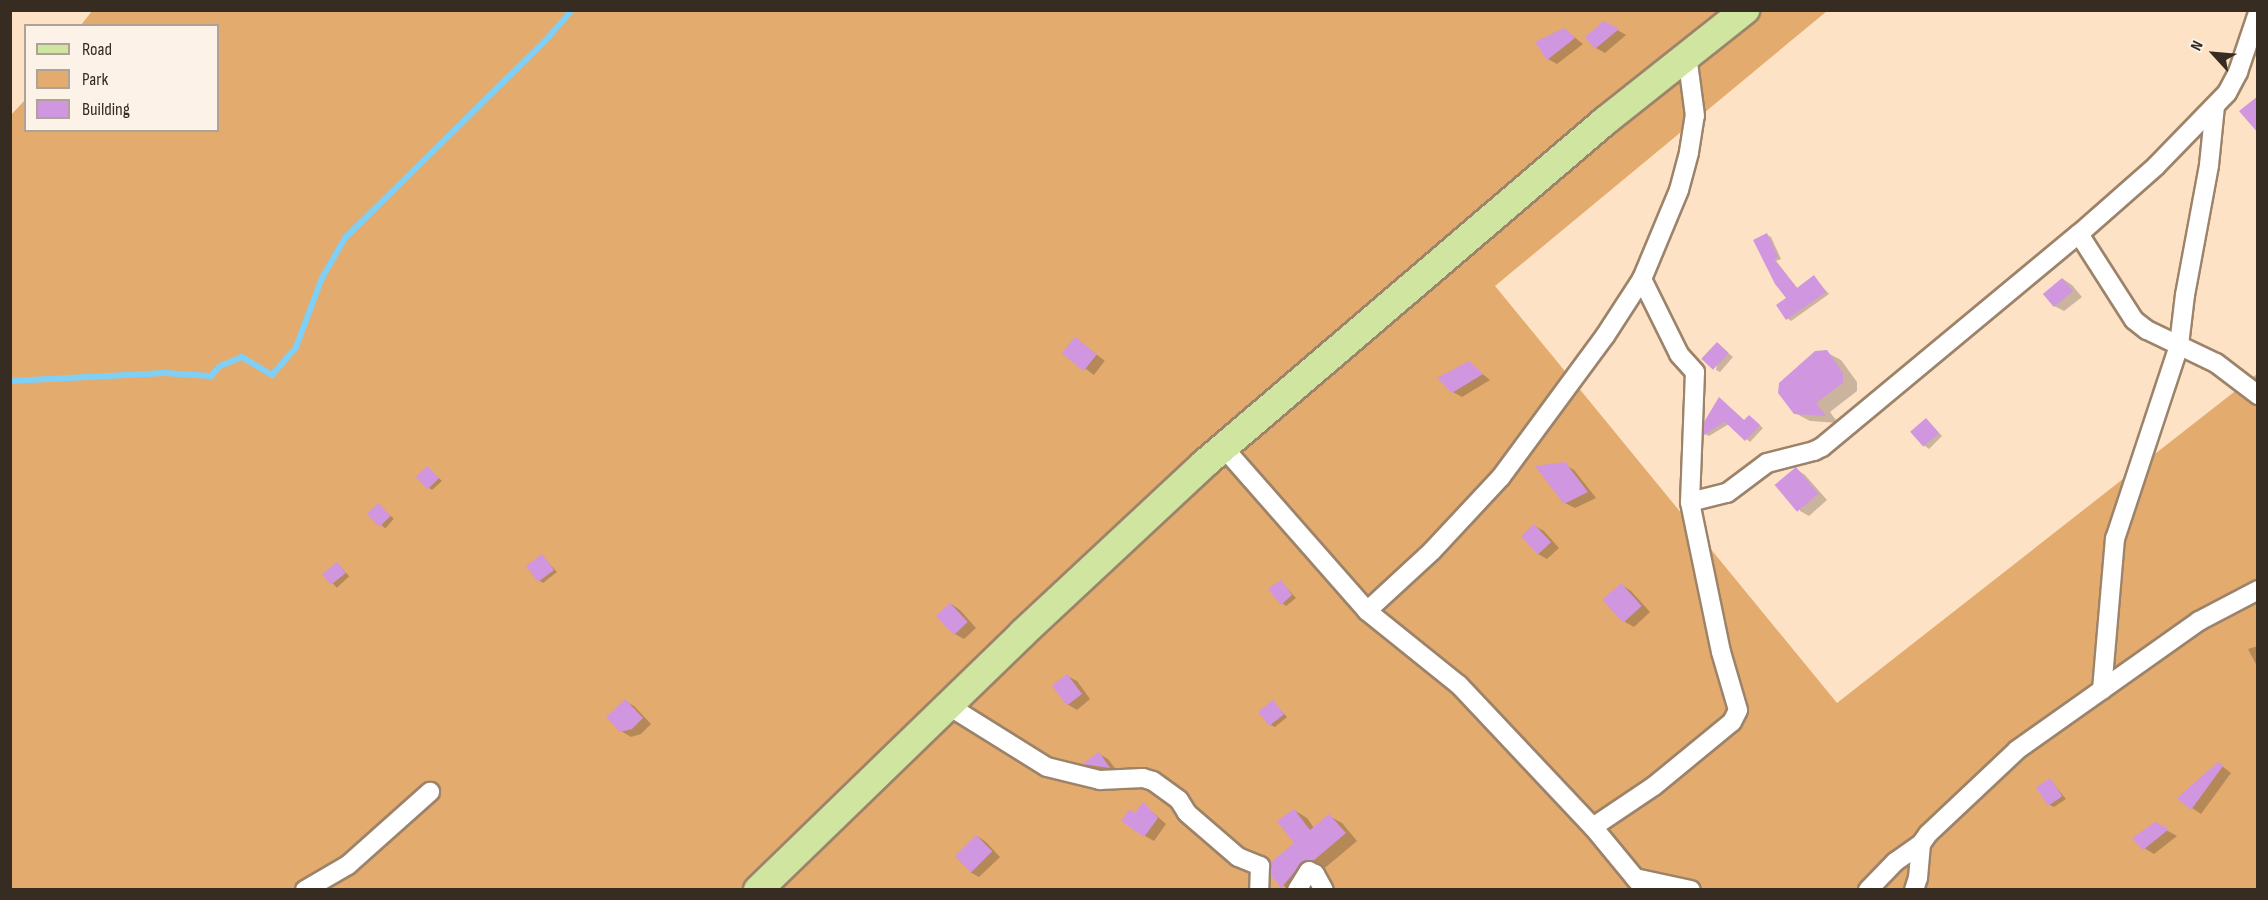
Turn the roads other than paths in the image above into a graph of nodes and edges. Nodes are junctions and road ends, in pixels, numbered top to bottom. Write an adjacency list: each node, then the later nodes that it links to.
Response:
1 (1745, 10): 3 (main road)
2 (2258, 12): 4 (street)
3 (1687, 55): 6 (street); 9 (main road)
4 (2216, 106): 5 (street); 7 (street)
5 (2079, 234): 7 (street); 10 (street)
6 (1642, 279): 10 (street); 12 (street)
7 (2179, 345): 8 (street); 13 (street)
8 (2258, 395)
9 (1224, 448): 12 (street); 14 (main road)
10 (1690, 502): 16 (street)
11 (2258, 590): 13 (street)
12 (1367, 611): 16 (street)
13 (2102, 690): 17 (street)
14 (949, 706): 20 (main road); 21 (street)
15 (430, 792): 19 (street)
16 (1593, 827): 18 (street)
17 (1921, 844): 25 (street); 26 (street)
18 (1640, 884): 24 (street)
19 (306, 890)
20 (758, 890)
21 (1259, 890)
22 (1297, 890): 23 (street)
23 (1324, 890)
24 (1691, 890)
25 (1868, 890)
26 (1914, 890)

